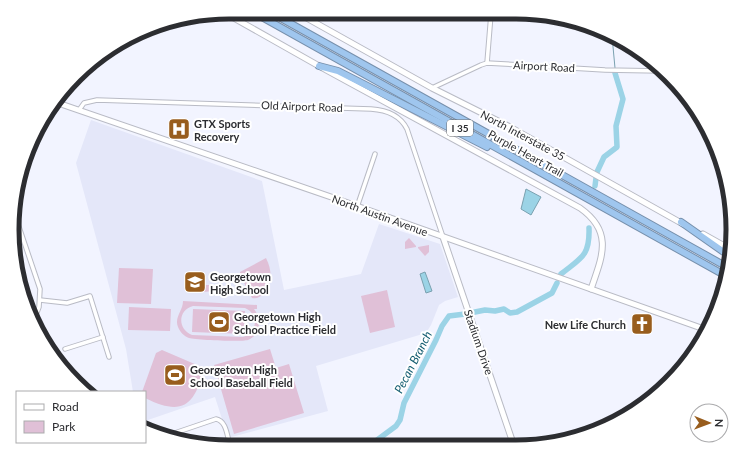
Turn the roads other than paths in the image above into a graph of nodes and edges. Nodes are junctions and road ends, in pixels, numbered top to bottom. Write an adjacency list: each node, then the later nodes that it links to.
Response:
1 (236, 19): 7 (main road)
2 (266, 19): 13 (highway, Purple Heart Trail / I 35)
3 (283, 19): 20 (highway, Purple Heart Trail / I 35)
4 (309, 19): 9 (main road, North Interstate 35)
5 (491, 19): 6 (street)
6 (487, 63): 8 (street, Airport Road); 9 (street, Airport Road)
7 (319, 66): 13 (highway); 22 (main road)
8 (654, 71)
9 (432, 88): 15 (main road, North Interstate 35)
10 (60, 104): 11 (main road, North Austin Avenue)
11 (79, 110): 14 (main road, North Austin Avenue); 17 (street, Old Airport Road)
12 (375, 154): 14 (street)
13 (529, 166): 21 (highway, Purple Heart Trail / I 35)
14 (357, 207): 17 (main road, North Austin Avenue)
15 (681, 222): 18 (main road, North Interstate 35); 19 (highway)
16 (19, 227): 23 (street)
17 (443, 237): 22 (main road, North Austin Avenue); 31 (main road, Stadium Drive)
18 (725, 247)
19 (725, 253)
20 (723, 265)
21 (721, 273)
22 (591, 289): 25 (main road, North Austin Avenue)
23 (40, 300): 24 (street); 26 (street)
24 (36, 313)
25 (701, 328)
26 (103, 337): 27 (street); 28 (street)
27 (65, 349)
28 (109, 357)
29 (175, 433): 30 (street)
30 (228, 440)
31 (512, 440)

